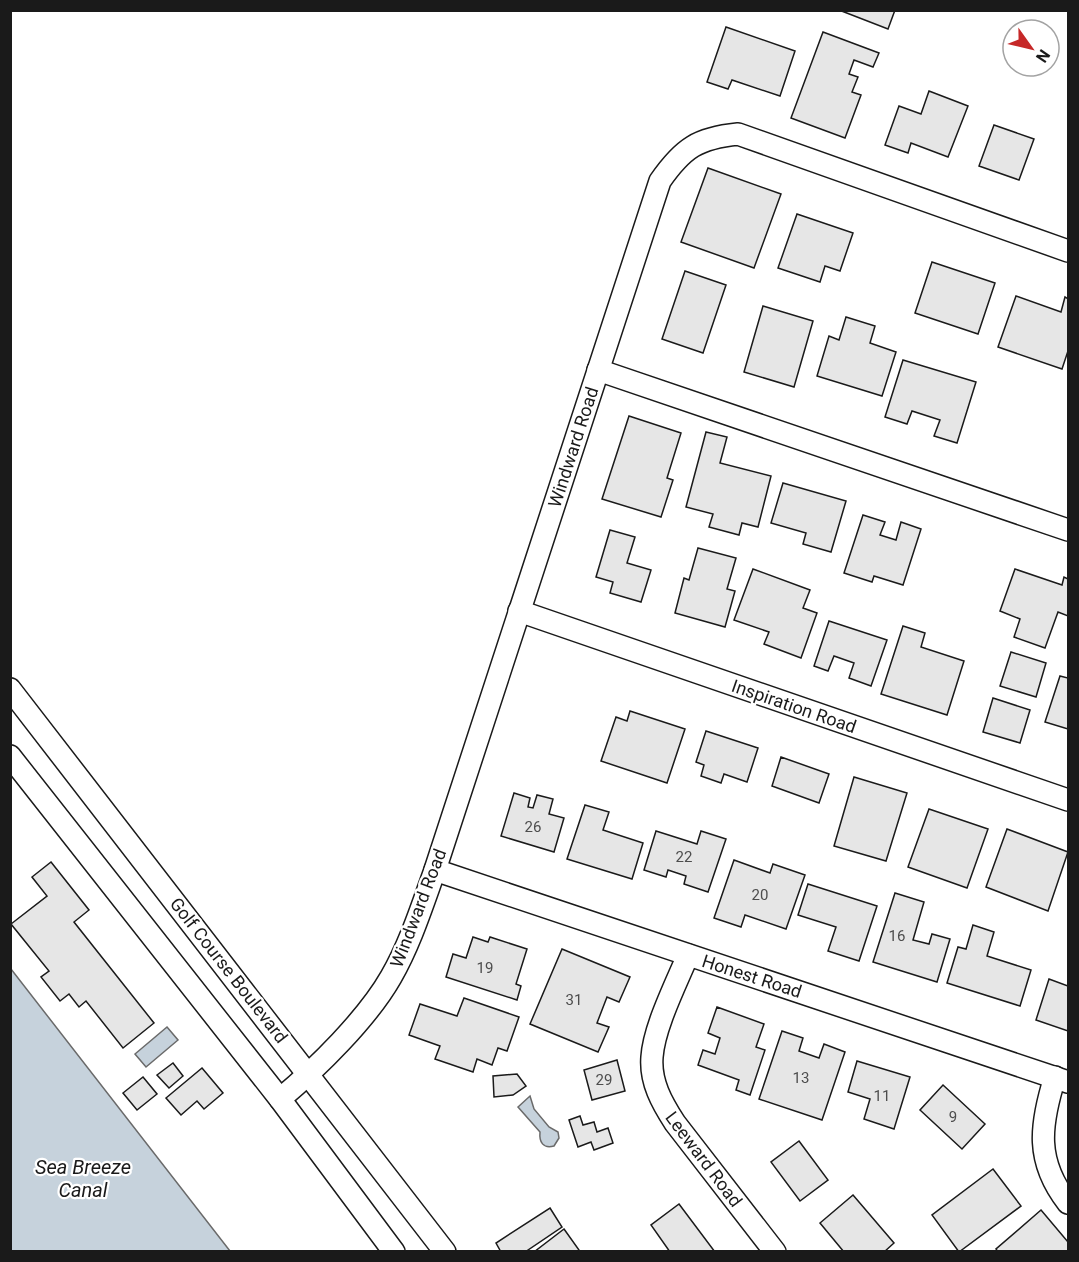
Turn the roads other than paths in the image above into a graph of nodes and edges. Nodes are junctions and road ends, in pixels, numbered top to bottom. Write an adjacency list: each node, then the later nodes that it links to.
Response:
1 (1068, 250): 2 (street, Windward Road)
2 (598, 370): 3 (street); 4 (street, Windward Road)
3 (1068, 530)
4 (519, 611): 7 (street, Inspiration Road); 8 (street, Windward Road)
5 (10, 689): 10 (street, Golf Course Boulevard)
6 (10, 756): 12 (street)
7 (1068, 800)
8 (435, 870): 9 (street, Honest Road); 10 (street, Windward Road)
9 (688, 955): 11 (street, Honest Road); 16 (street, Leeward Road)
10 (310, 1074): 12 (street, Windward Road); 15 (street, Golf Course Boulevard)
11 (1062, 1080): 13 (street)
12 (280, 1099): 14 (street)
13 (1068, 1203)
14 (394, 1251)
15 (445, 1251)
16 (775, 1251)

